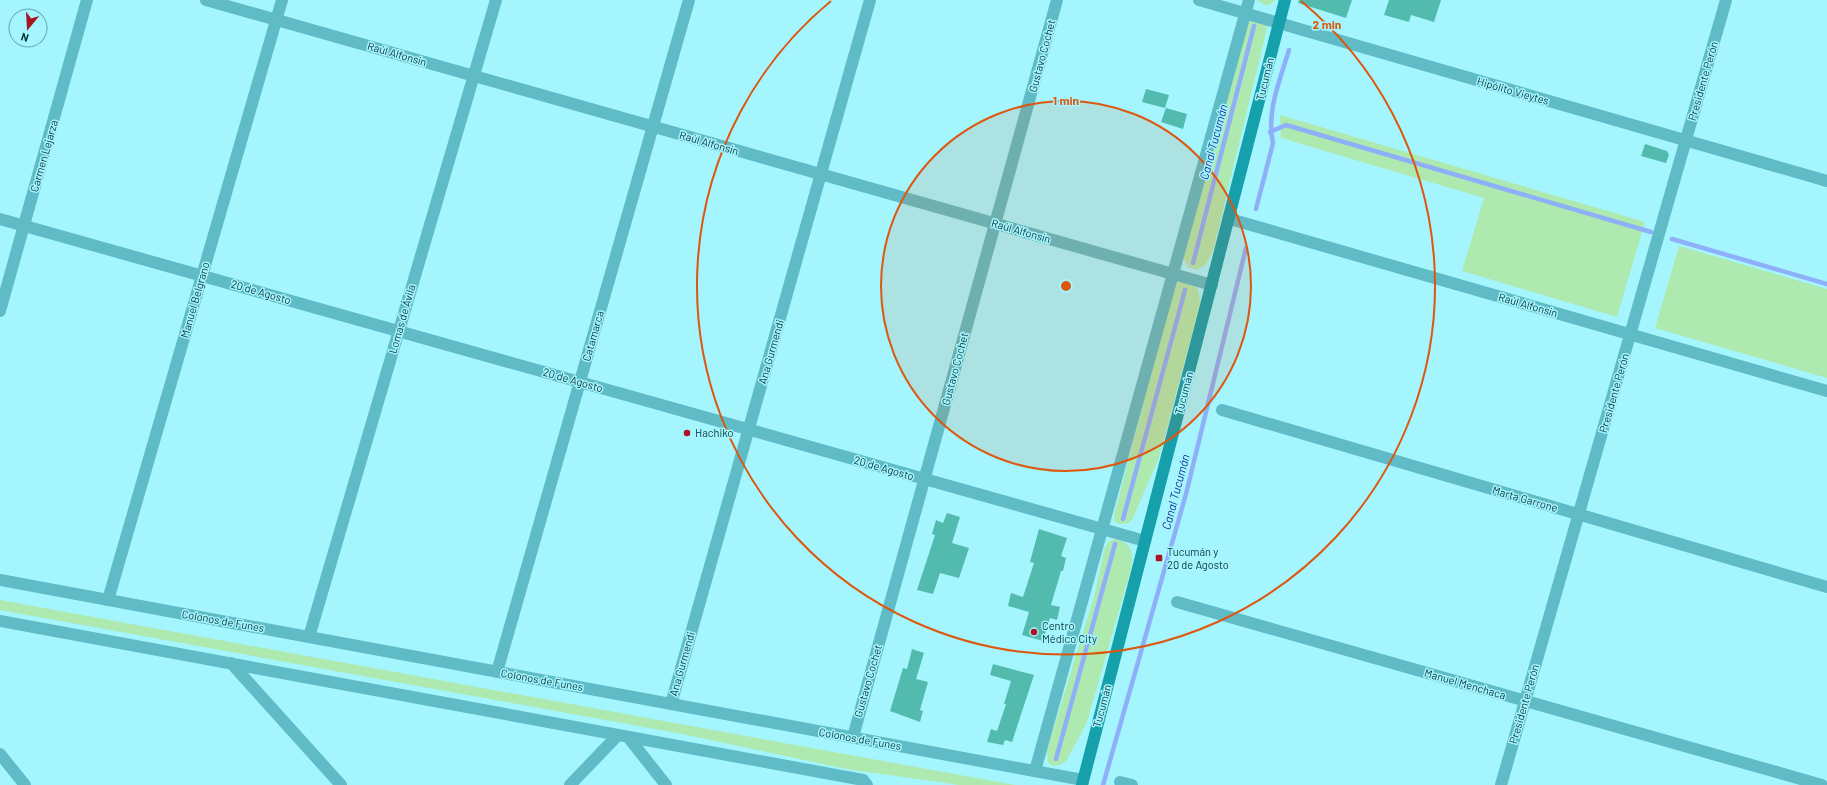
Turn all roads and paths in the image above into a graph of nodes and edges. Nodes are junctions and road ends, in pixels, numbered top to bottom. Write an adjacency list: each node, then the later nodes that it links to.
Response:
1 (87, 0): 23 (street, Carmen Lejarza)
2 (206, 0): 13 (street, Raúl Alfonsín)
3 (282, 0): 13 (street, Manuel Belgrano)
4 (496, 0): 15 (street, Lomas de Ávila)
5 (689, 0): 16 (street, Catamarca)
6 (870, 0): 18 (street, Ana Gurmendi)
7 (1057, 0): 22 (street, Gustavo Cochet)
8 (1200, 0): 12 (street, Hipólito Vieytes)
9 (1249, 0): 12 (street)
10 (1285, 0): 14 (main road, Tucumán)
11 (1726, 0): 17 (street, Presidente Perón)
12 (1246, 13): 14 (street, Hipólito Vieytes); 24 (street)
13 (276, 20): 15 (street, Raúl Alfonsín); 25 (street, Manuel Belgrano)
14 (1279, 23): 17 (street, Hipólito Vieytes); 20 (main road, Tucumán)
15 (473, 76): 16 (street, Raúl Alfonsín); 28 (street, Lomas de Ávila)
16 (653, 127): 18 (street, Raúl Alfonsín); 30 (street, Catamarca)
17 (1686, 140): 19 (street, Hipólito Vieytes); 29 (street, Presidente Perón)
18 (821, 175): 22 (street, Raúl Alfonsín); 33 (street, Ana Gurmendi)
19 (1827, 181)
20 (1230, 218): 26 (main road, Tucumán); 29 (street, Raúl Alfonsín)
21 (0, 219): 23 (street, 20 de Agosto)
22 (995, 224): 24 (street, Raúl Alfonsín); 34 (street, Gustavo Cochet)
23 (24, 226): 25 (street, 20 de Agosto); 27 (street, Carmen Lejarza)
24 (1173, 274): 26 (street, Raúl Alfonsín); 36 (street)
25 (202, 276): 28 (street, 20 de Agosto); 40 (street, Manuel Belgrano)
26 (1212, 285): 37 (main road, Tucumán)
27 (0, 311)
28 (399, 331): 30 (street, 20 de Agosto); 43 (street, Lomas de Ávila)
29 (1630, 334): 31 (street, Raúl Alfonsín); 35 (street, Presidente Perón)
30 (580, 382): 33 (street, 20 de Agosto); 45 (street, Catamarca)
31 (1827, 391)
32 (1222, 410): 35 (street, Marta Garrone)
33 (749, 430): 34 (street, 20 de Agosto); 47 (street, Ana Gurmendi)
34 (925, 479): 36 (street, 20 de Agosto); 49 (street, Gustavo Cochet)
35 (1579, 515): 39 (street, Marta Garrone); 46 (street, Presidente Perón)
36 (1102, 529): 37 (street, 20 de Agosto); 51 (street)
37 (1145, 541): 52 (main road, Tucumán)
38 (0, 580): 40 (street, Colonos de Funes)
39 (1827, 587)
40 (108, 600): 43 (street, Colonos de Funes)
41 (1177, 602): 46 (street, Manuel Menchaca)
42 (0, 621): 44 (street)
43 (309, 637): 45 (street, Colonos de Funes)
44 (231, 663): 48 (street); 55 (street)
45 (497, 672): 47 (street, Colonos de Funes)
46 (1525, 701): 60 (street, Presidente Perón); 61 (street, Manuel Menchaca)
47 (671, 704): 49 (street, Colonos de Funes)
48 (623, 736): 56 (street); 57 (street); 58 (street)
49 (853, 737): 51 (street, Colonos de Funes)
50 (0, 754): 54 (street)
51 (1035, 771): 52 (street, Colonos de Funes)
52 (1082, 782)
53 (1120, 782): 59 (street)
54 (25, 785)
55 (341, 785)
56 (570, 785)
57 (666, 785)
58 (867, 785)
59 (1132, 785)
60 (1501, 785)
61 (1822, 785)

